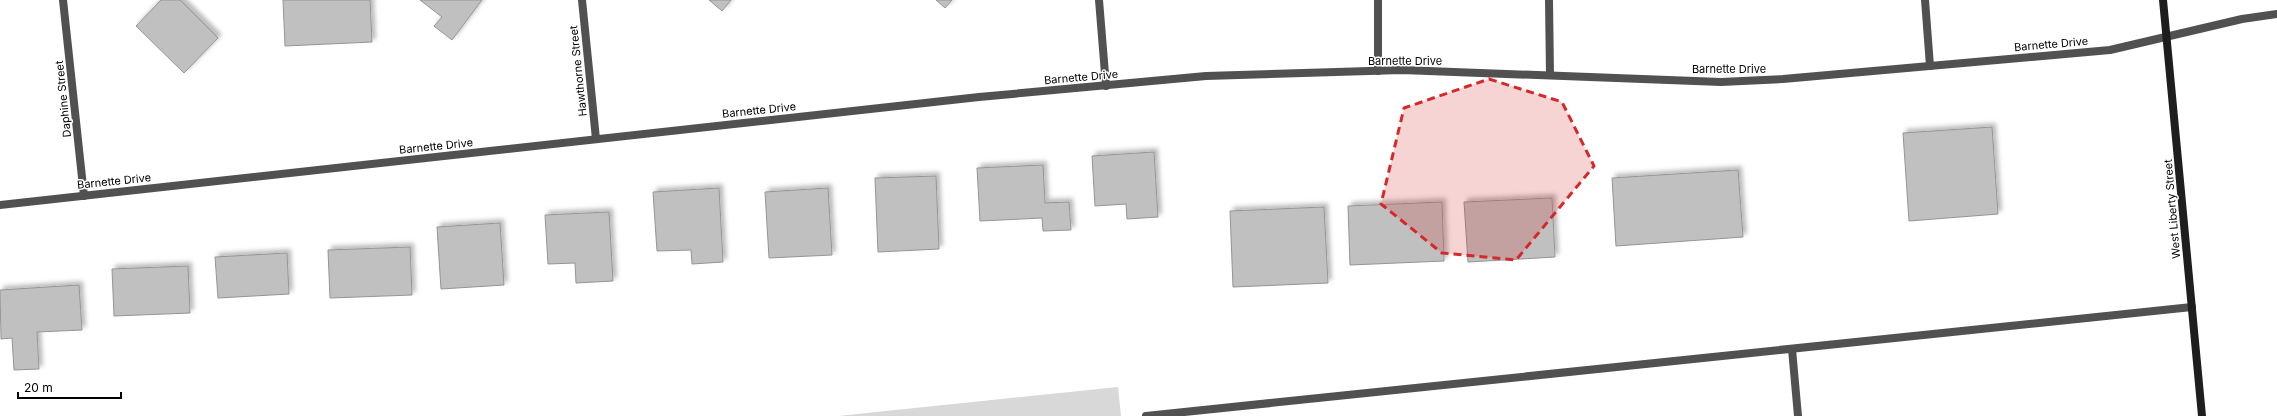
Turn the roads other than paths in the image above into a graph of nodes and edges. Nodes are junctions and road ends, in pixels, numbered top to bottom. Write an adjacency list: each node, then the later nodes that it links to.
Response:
1 (63, 0): 15 (street, Daphine Street)
2 (582, 0): 14 (street, Hawthorne Street)
3 (1099, 0): 13 (street)
4 (1378, 0): 11 (street)
5 (1549, 0): 12 (street)
6 (1925, 0): 10 (street)
7 (2163, 0): 9 (main road, West Liberty Street)
8 (2277, 14): 9 (street, Barnette Drive)
9 (2167, 37): 10 (street, Barnette Drive); 17 (main road, West Liberty Street)
10 (1930, 66): 12 (street, Barnette Drive)
11 (1378, 71): 12 (street, Barnette Drive); 13 (street, Barnette Drive)
12 (1550, 76)
13 (1106, 86): 14 (street, Barnette Drive)
14 (596, 139): 15 (street, Barnette Drive)
15 (84, 196): 16 (street, Barnette Drive)
16 (0, 205)
17 (2192, 307): 18 (street); 21 (main road, West Liberty Street)
18 (1792, 349): 19 (street); 20 (street)
19 (1146, 416)
20 (1798, 416)
21 (2202, 416)

